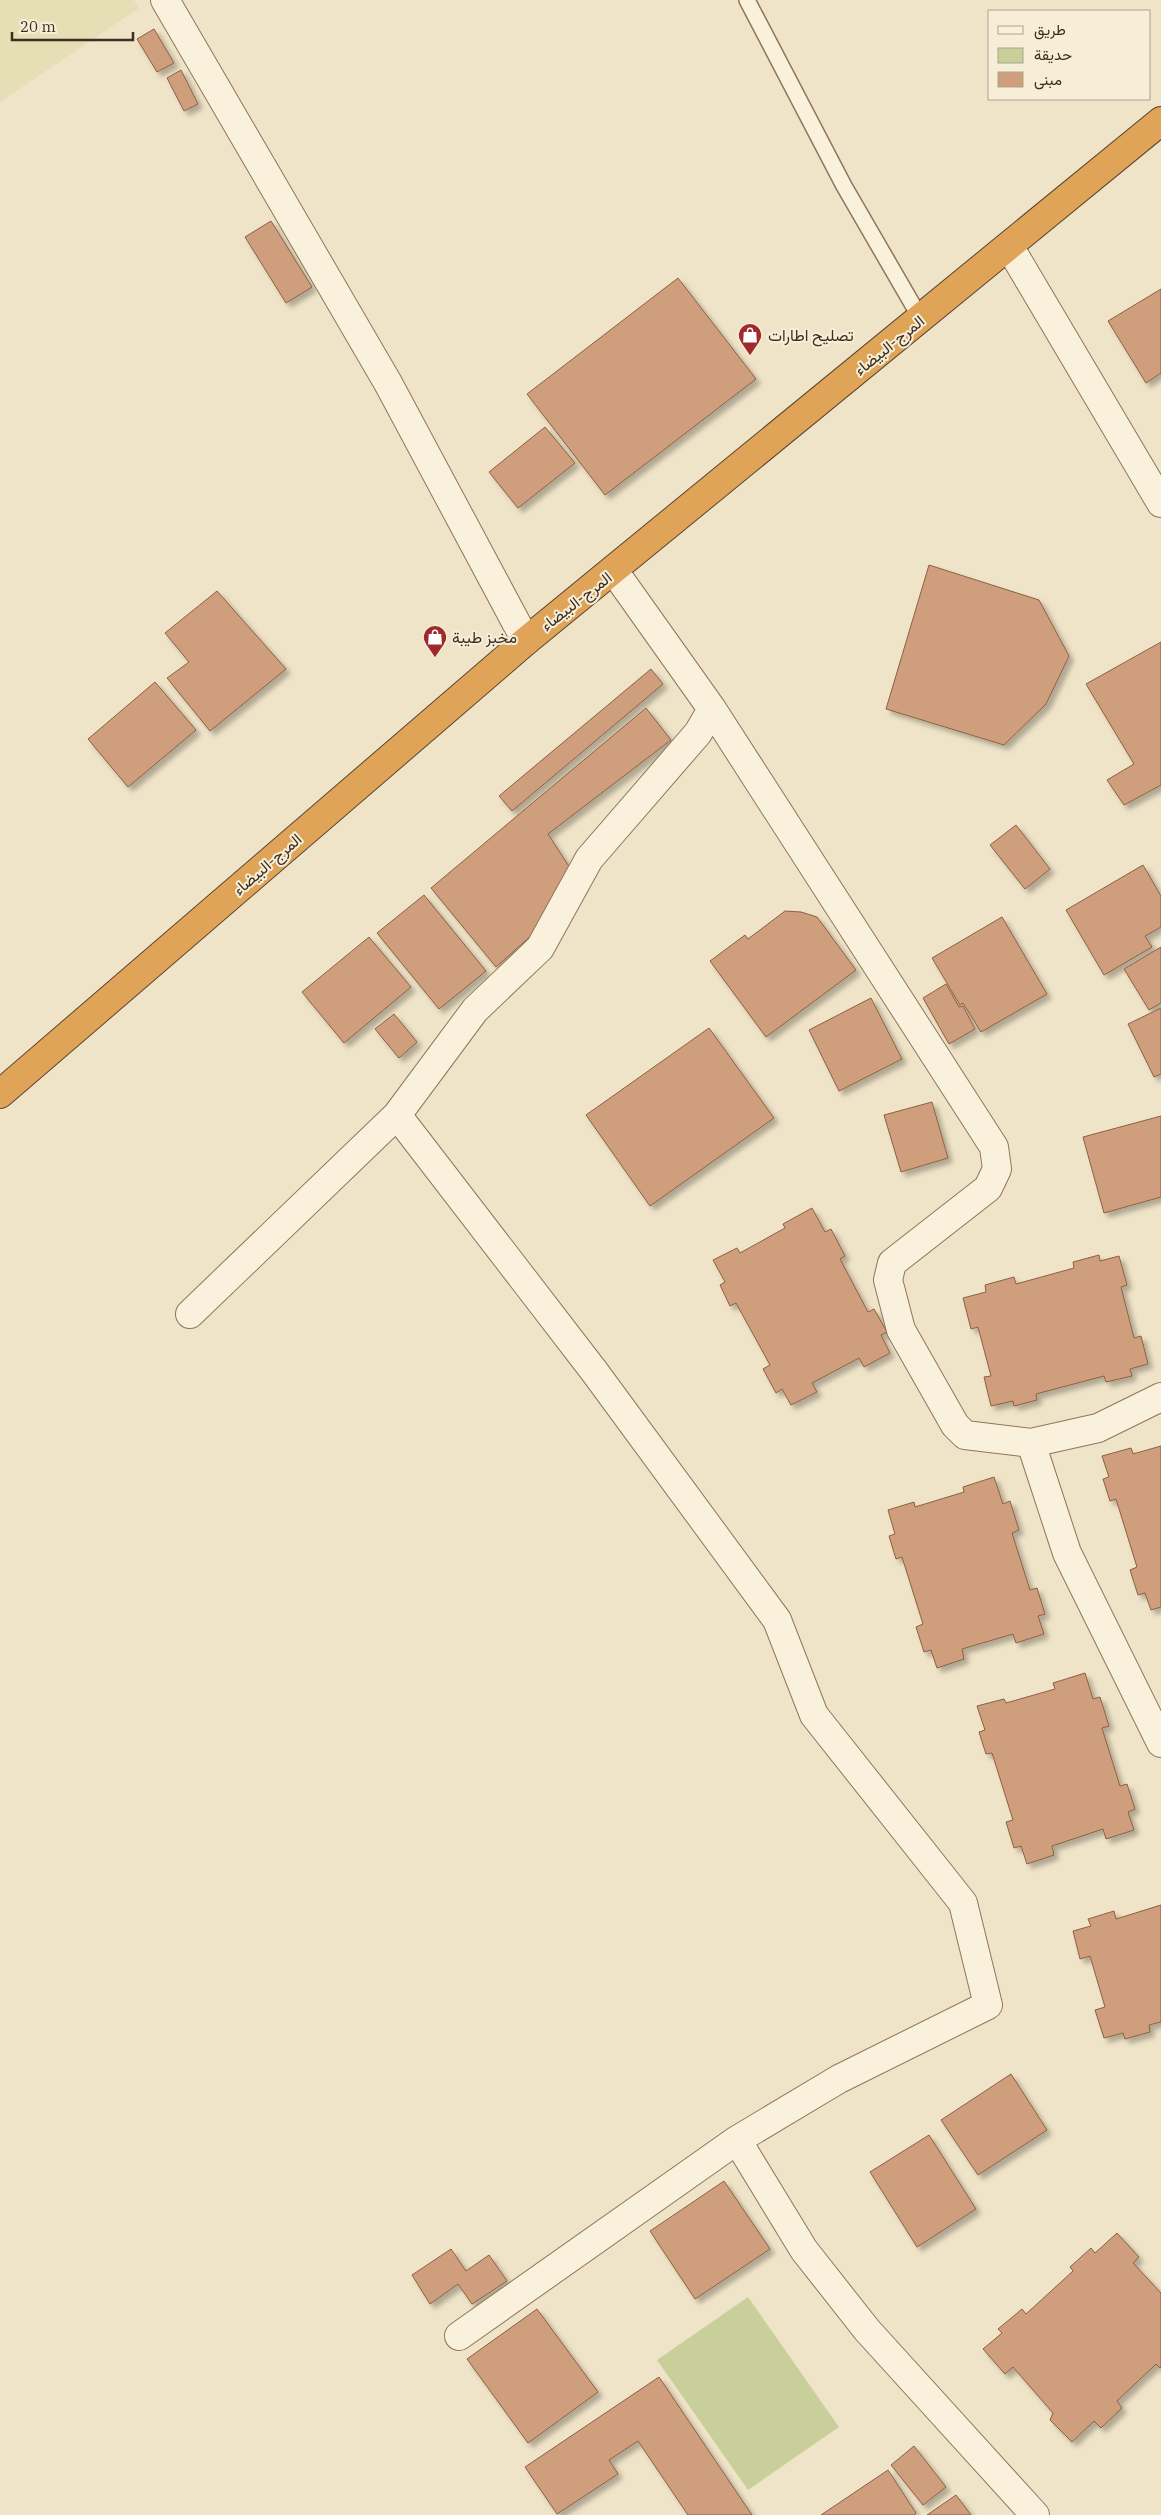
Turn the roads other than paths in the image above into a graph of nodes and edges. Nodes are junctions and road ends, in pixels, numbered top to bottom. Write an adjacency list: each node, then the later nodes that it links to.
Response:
1 (165, 0): 8 (street)
2 (747, 0): 5 (lane)
3 (1161, 121): 4 (highway, المرج-البيضاء)
4 (1009, 246): 5 (highway, المرج-البيضاء); 6 (street)
5 (921, 318): 7 (highway, المرج-البيضاء)
6 (1161, 503)
7 (614, 571): 8 (highway, المرج-البيضاء); 9 (street)
8 (526, 641): 10 (highway, المرج-البيضاء)
9 (712, 709): 11 (street); 14 (street)
10 (0, 1094)
11 (397, 1115): 12 (street); 16 (street)
12 (190, 1314)
13 (1161, 1397): 14 (street)
14 (1031, 1443): 15 (street)
15 (1161, 1743)
16 (737, 2140): 17 (street); 18 (street)
17 (459, 2336)
18 (1035, 2515)

